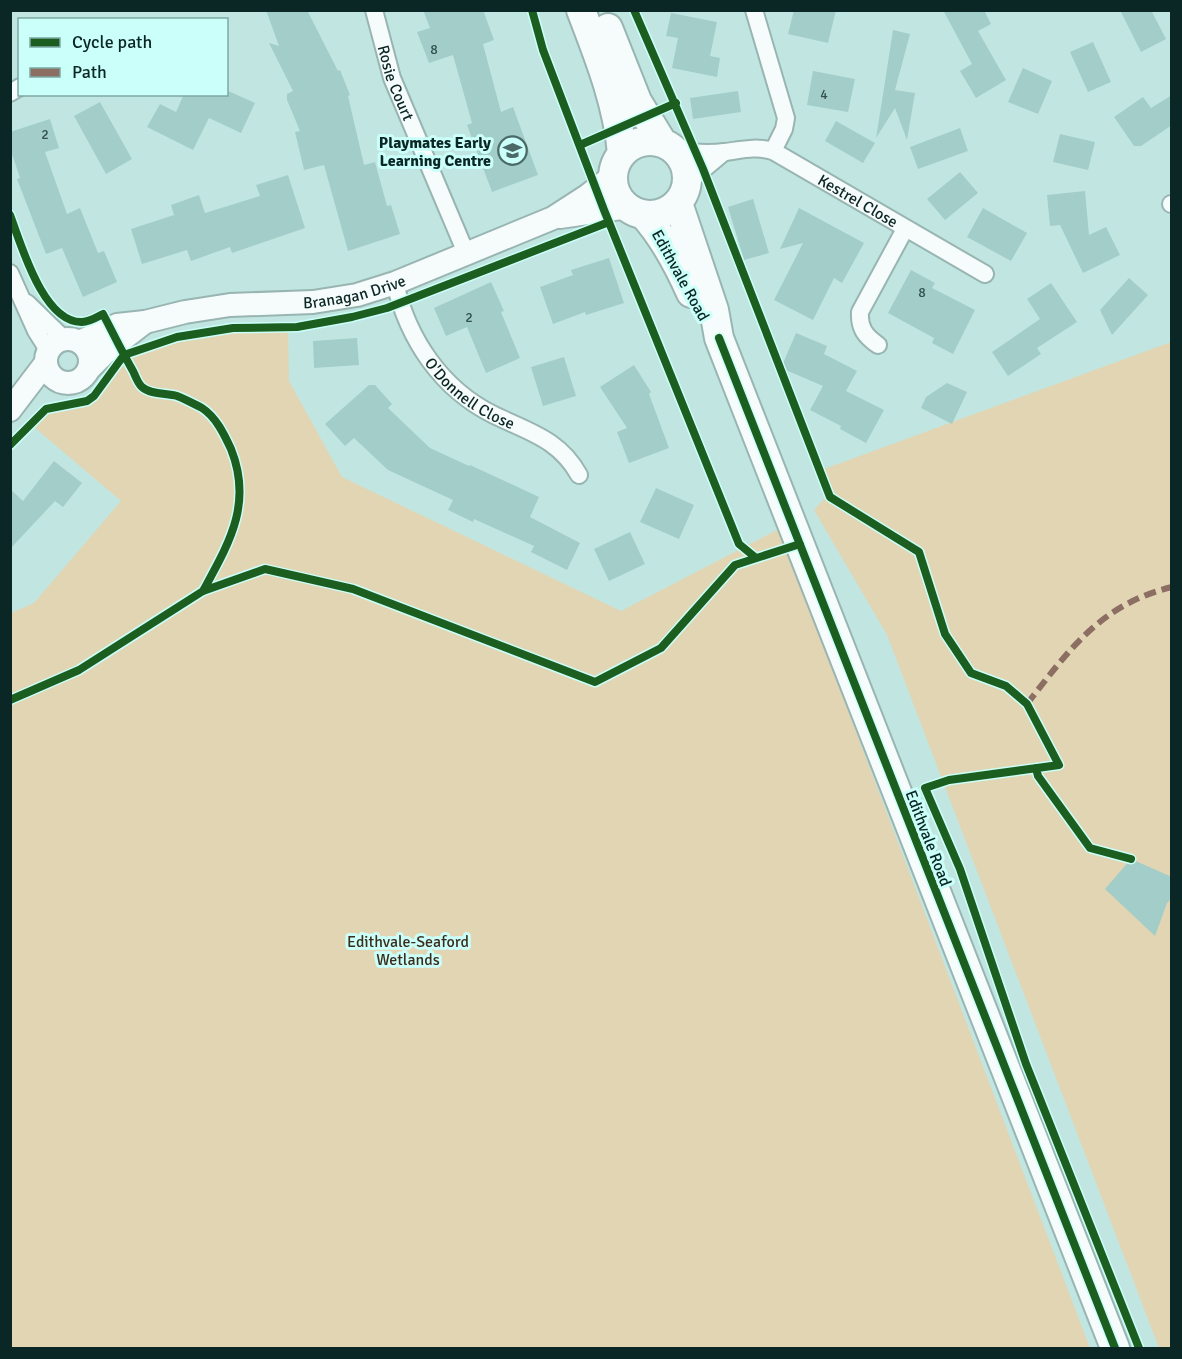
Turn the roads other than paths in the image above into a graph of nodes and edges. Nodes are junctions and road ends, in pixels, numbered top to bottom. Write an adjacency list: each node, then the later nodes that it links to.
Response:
1 (374, 10): 13 (street, Rosie Court)
2 (581, 10): 8 (highway)
3 (601, 10): 5 (highway)
4 (754, 10): 6 (street)
5 (669, 147): 7 (street, Kestrel Close); 8 (highway); 9 (highway)
6 (773, 151): 7 (street, Kestrel Close); 12 (street, Kestrel Close)
7 (724, 152): 9 (street)
8 (618, 165): 10 (highway); 11 (street, Branagan Drive)
9 (682, 193): 10 (highway); 18 (highway, Edithvale Road)
10 (636, 211): 11 (street, Branagan Drive); 18 (highway, Edithvale Road)
11 (553, 218): 13 (street, Branagan Drive)
12 (906, 229): 15 (street, Kestrel Close); 19 (street)
13 (466, 253): 16 (street, Branagan Drive)
14 (10, 273): 20 (street)
15 (985, 274)
16 (395, 283): 17 (street, Branagan Drive); 23 (street, O'Donnell Close)
17 (145, 322): 20 (street, Branagan Drive); 21 (street, Branagan Drive)
18 (718, 338): 24 (highway, Edithvale Road)
19 (879, 345)
20 (58, 355): 21 (street); 21 (street, Branagan Drive); 22 (street, Branagan Drive)
21 (89, 369)
22 (10, 412)
23 (579, 475)
24 (1115, 1348)

